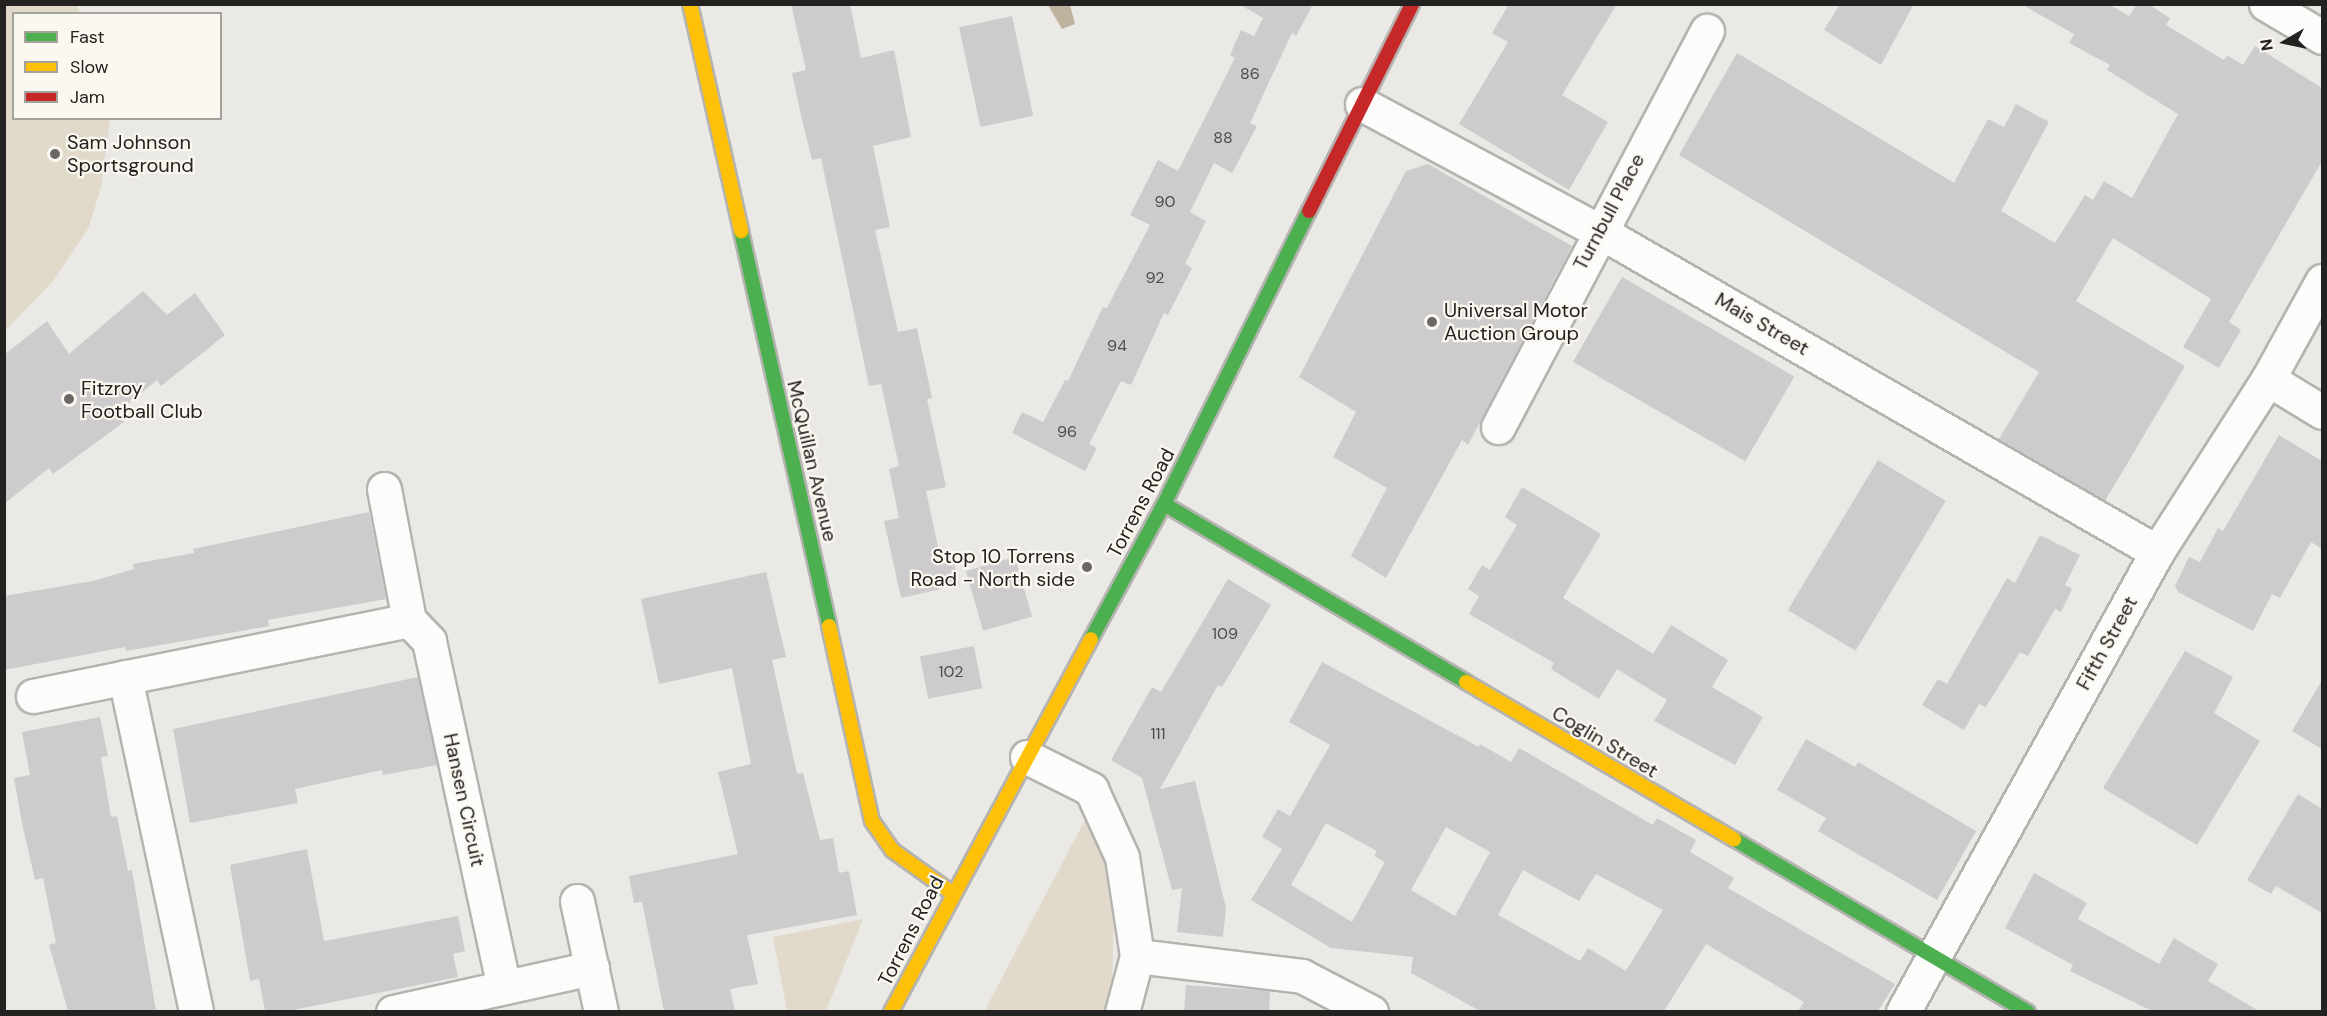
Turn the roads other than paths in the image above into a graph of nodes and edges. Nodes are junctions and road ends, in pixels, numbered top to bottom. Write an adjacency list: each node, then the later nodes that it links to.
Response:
1 (690, 4): 19 (street, McQuillan Avenue)
2 (1412, 4): 6 (street, Torrens Road)
3 (2266, 4): 5 (street)
4 (1707, 31): 7 (street, Turnbull Place)
5 (2322, 37)
6 (1362, 104): 7 (street, Mais Street); 13 (street, Torrens Road)
7 (1599, 231): 11 (street, Turnbull Place); 14 (street, Mais Street)
8 (2322, 281): 9 (street, Fifth Street)
9 (2268, 380): 10 (street); 14 (street, Fifth Street)
10 (2322, 412)
11 (1498, 427)
12 (384, 489): 15 (street)
13 (1164, 504): 18 (street, Torrens Road); 22 (street, Coglin Street)
14 (2157, 552): 22 (street, Fifth Street)
15 (409, 620): 16 (street); 24 (street, Hansen Circuit)
16 (124, 677): 17 (street); 25 (street)
17 (33, 696)
18 (1027, 756): 19 (street, Torrens Road); 21 (street)
19 (952, 892): 28 (street, Torrens Road)
20 (577, 901): 23 (street)
21 (1137, 956): 29 (street); 30 (street)
22 (1934, 958): 31 (street, Fifth Street); 32 (street, Coglin Street)
23 (592, 968): 24 (street); 27 (street)
24 (504, 987): 26 (street)
25 (196, 1011)
26 (393, 1011)
27 (601, 1011)
28 (891, 1011)
29 (1122, 1011)
30 (1371, 1011)
31 (1903, 1011)
32 (2028, 1011)

